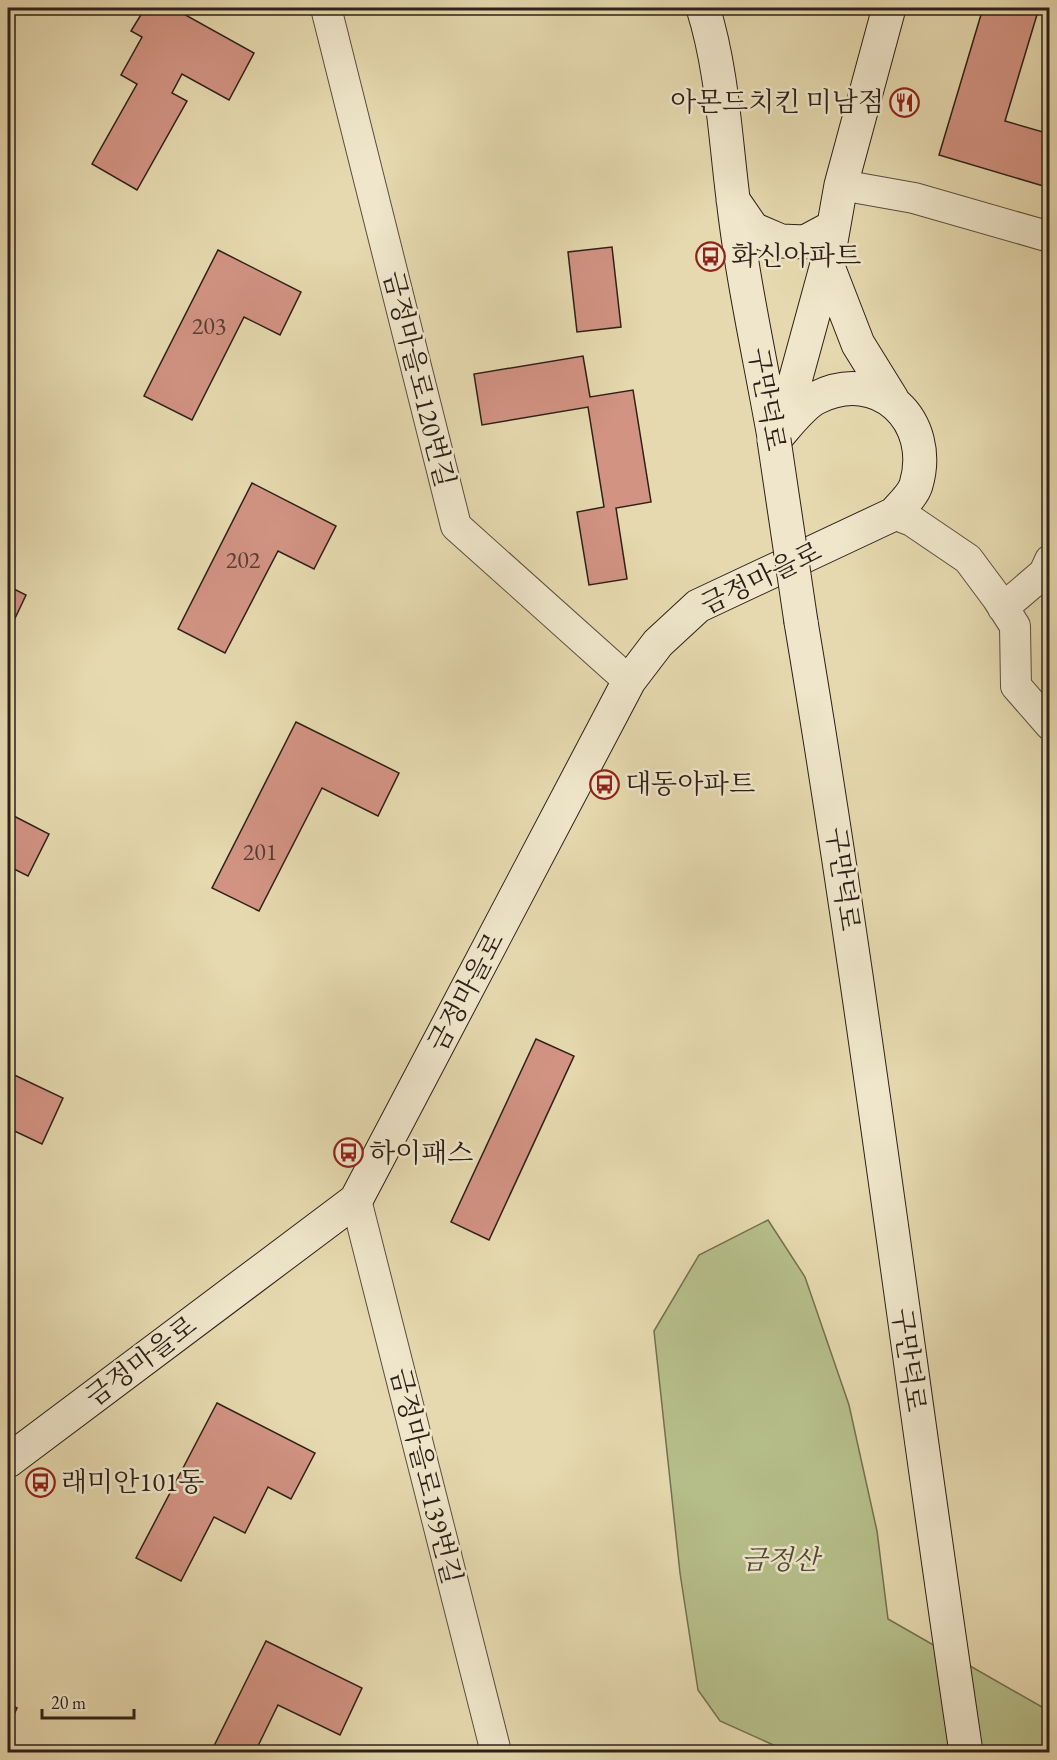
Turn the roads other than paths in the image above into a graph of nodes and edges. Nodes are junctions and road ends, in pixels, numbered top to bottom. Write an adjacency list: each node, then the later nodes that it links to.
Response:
1 (326, 8): 14 (street, 금정마을로120번길)
2 (703, 8): 5 (main road, 구만덕로)
3 (889, 8): 4 (main road)
4 (841, 185): 6 (main road); 7 (street)
5 (733, 200): 6 (main road); 10 (main road, 구만덕로)
6 (833, 227): 8 (main road)
7 (1050, 237)
8 (827, 264): 9 (main road, 금정마을로); 10 (main road)
9 (892, 399): 10 (main road); 11 (main road, 금정마을로)
10 (774, 440): 19 (main road, 구만덕로, bridge)
11 (894, 514): 13 (street); 14 (main road, 금정마을로)
12 (1050, 560): 13 (street)
13 (1003, 608): 15 (street)
14 (629, 681): 16 (main road, 금정마을로)
15 (1050, 725)
16 (356, 1200): 17 (main road, 금정마을로); 18 (street, 금정마을로139번길)
17 (8, 1461)
18 (496, 1752)
19 (966, 1752)

